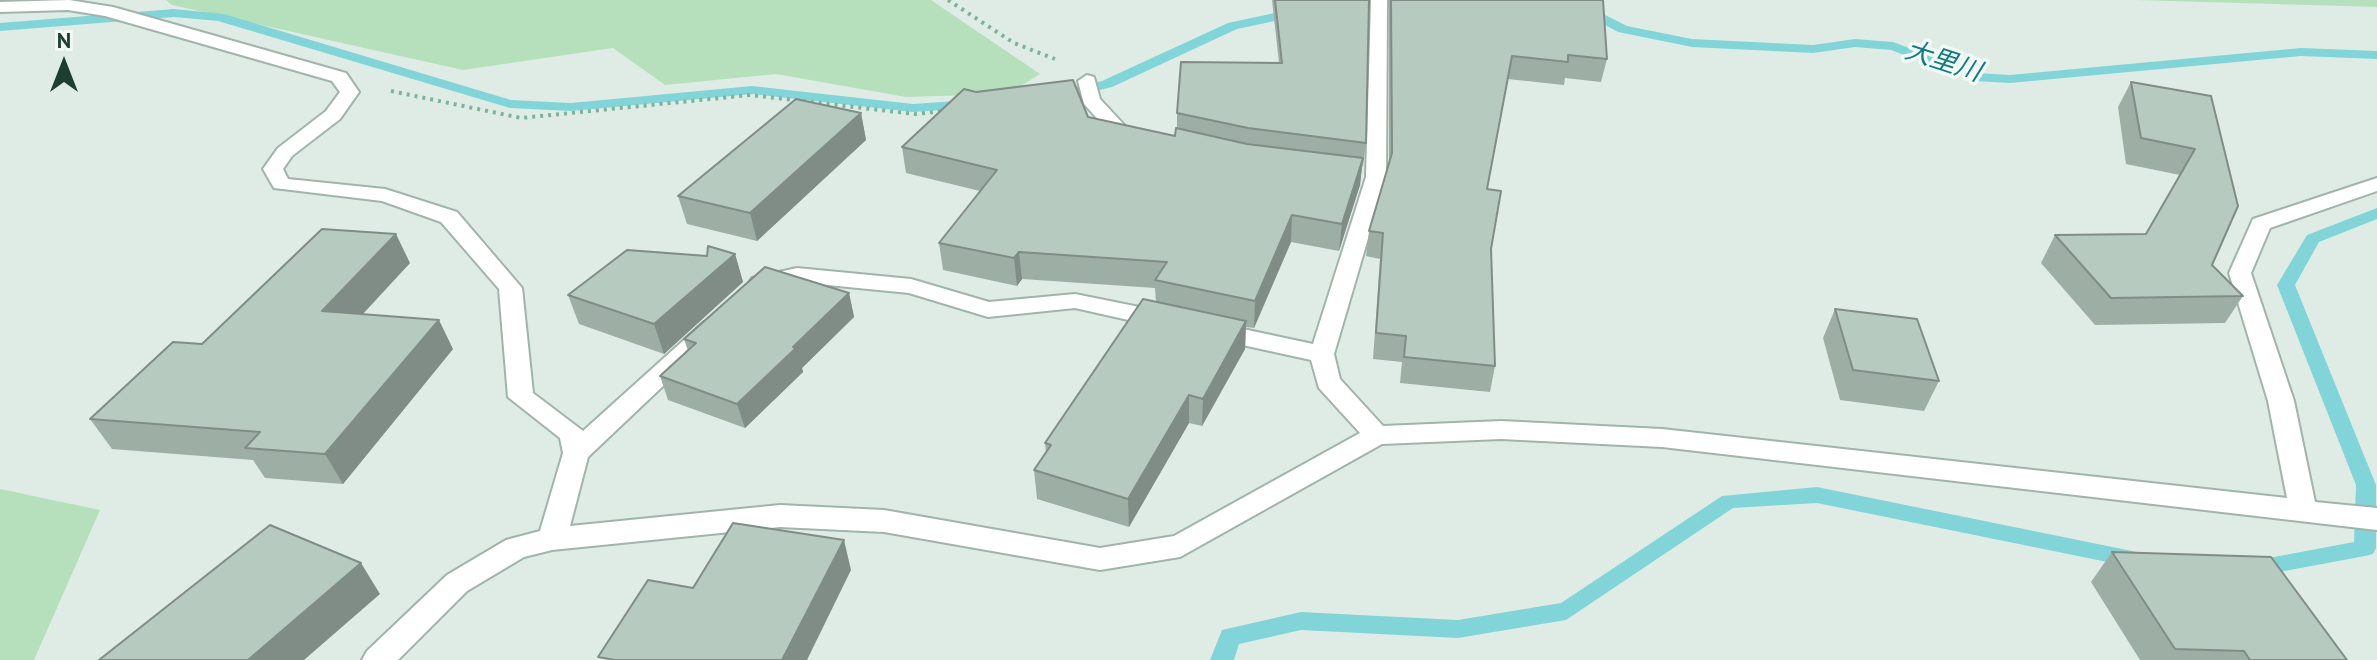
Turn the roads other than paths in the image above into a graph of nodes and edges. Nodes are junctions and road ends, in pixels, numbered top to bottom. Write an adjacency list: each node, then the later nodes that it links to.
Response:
1 (1380, 6): 8 (street)
2 (0, 7): 10 (street)
3 (1089, 90): 4 (street)
4 (1163, 142)
5 (2377, 184): 11 (street)
6 (748, 294): 8 (street)
7 (725, 315): 10 (street)
8 (1322, 354): 9 (street)
9 (1377, 435): 11 (street); 13 (street)
10 (576, 453): 13 (street)
11 (2303, 510): 12 (street)
12 (2377, 519)
13 (552, 539): 14 (street)
14 (378, 660)

